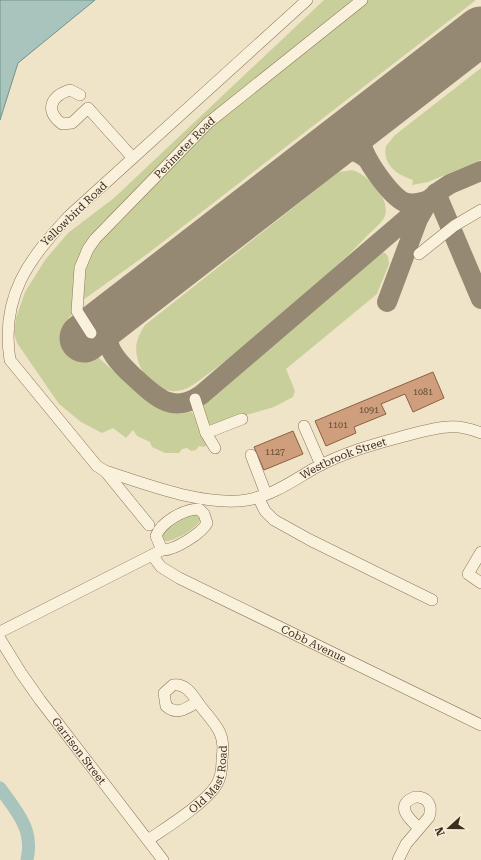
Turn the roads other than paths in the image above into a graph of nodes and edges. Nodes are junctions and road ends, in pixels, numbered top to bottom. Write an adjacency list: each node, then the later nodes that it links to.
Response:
1 (307, 0): 4 (street, Yellowbird Road)
2 (362, 0): 7 (street, Perimeter Road)
3 (80, 94): 4 (street)
4 (133, 158): 16 (street, Yellowbird Road)
5 (481, 210): 6 (street)
6 (419, 254)
7 (91, 333)
8 (194, 399): 11 (street)
9 (242, 419): 11 (street)
10 (304, 426): 15 (street)
11 (206, 433): 13 (street)
12 (481, 433): 15 (street, Westbrook Street)
13 (216, 448)
14 (251, 455): 17 (street)
15 (321, 465): 17 (street, Westbrook Street)
16 (105, 471): 18 (street, Yellowbird Road); 20 (street, Yellowbird Road)
17 (262, 496): 18 (street, Westbrook Street); 25 (street)
18 (206, 499): 19 (street)
19 (199, 509): 21 (street); 21 (street)
20 (149, 525)
21 (162, 550): 23 (street)
22 (481, 552): 24 (street)
23 (152, 556): 26 (street); 29 (street, Cobb Avenue)
24 (481, 583)
25 (432, 600)
26 (0, 632)
27 (0, 638): 31 (street, Garrison Street)
28 (197, 702): 31 (street, Old Mast Road)
29 (481, 725)
30 (419, 828): 33 (street)
31 (148, 840): 32 (street, Garrison Street)
32 (163, 860)
33 (398, 860)

